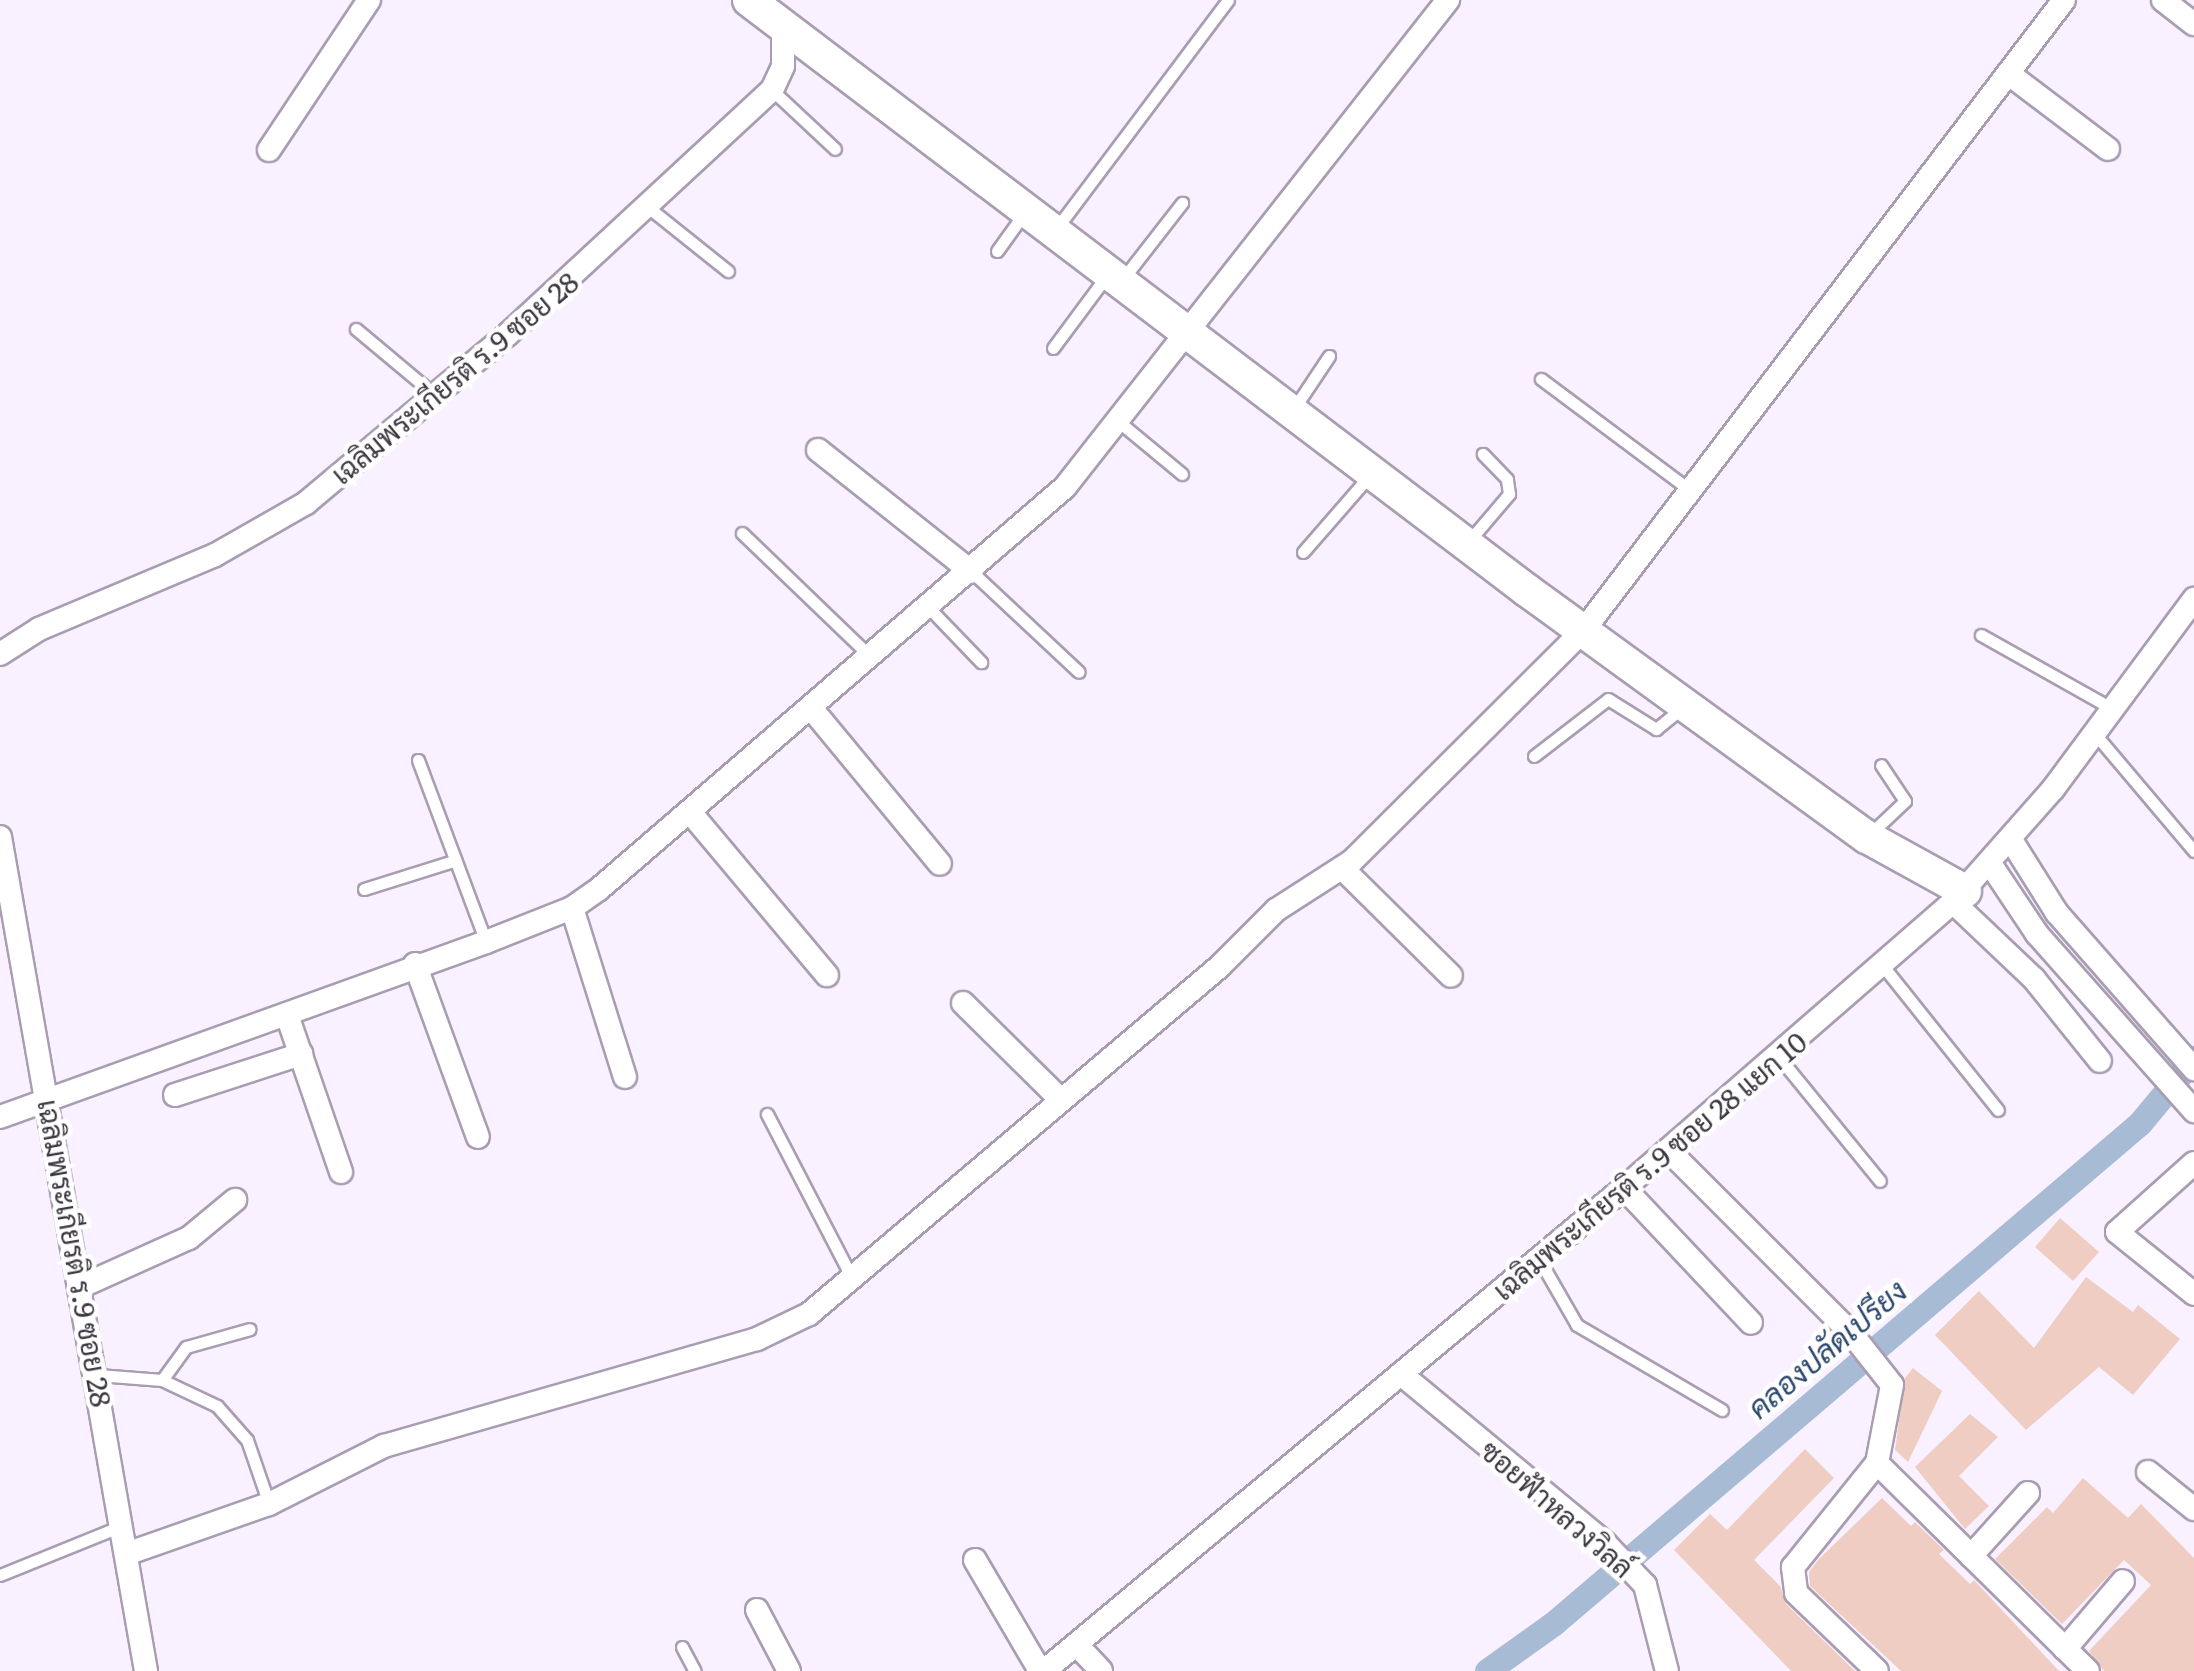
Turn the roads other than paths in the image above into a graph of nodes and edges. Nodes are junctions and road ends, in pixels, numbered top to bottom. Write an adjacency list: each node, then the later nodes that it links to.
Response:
1 (369, 0): 13 (street)
2 (749, 0): 8 (street)
3 (1228, 0): 17 (lane)
4 (1448, 0): 22 (street)
5 (2064, 0): 9 (street)
6 (2162, 0): 7 (street)
7 (2194, 24)
8 (783, 26): 10 (street); 16 (street)
9 (2009, 74): 11 (street); 33 (street)
10 (772, 90): 12 (lane); 15 (street, เฉลิมพระเกียรติ ร.9 ซอย 28)
11 (2108, 148)
12 (834, 149)
13 (269, 150)
14 (1182, 203): 20 (lane)
15 (649, 208): 19 (lane); 26 (street, เฉลิมพระเกียรติ ร.9 ซอย 28)
16 (1028, 208): 17 (street); 18 (lane)
17 (1056, 230): 20 (street)
18 (997, 252)
19 (728, 271)
20 (1117, 276): 22 (street); 23 (lane)
21 (356, 328): 26 (lane)
22 (1190, 331): 27 (street); 28 (street)
23 (1054, 348)
24 (1329, 356): 27 (lane)
25 (1541, 379): 33 (lane)
26 (436, 395): 42 (street, เฉลิมพระเกียรติ ร.9 ซอย 28)
27 (1293, 410): 31 (street)
28 (1118, 421): 32 (lane); 37 (street)
29 (818, 450): 37 (street)
30 (1484, 454): 35 (lane)
31 (1372, 472): 35 (street); 36 (lane)
32 (1182, 474)
33 (1691, 491): 40 (street)
34 (742, 532): 43 (lane)
35 (1466, 544): 40 (street)
36 (1302, 552)
37 (972, 572): 39 (street); 45 (lane)
38 (2194, 600): 48 (street, เฉลิมพระเกียรติ ร.9 ซอย 28 แยก 10)
39 (930, 609): 43 (street); 44 (lane)
40 (1583, 631): 46 (street); 61 (street)
41 (1981, 635): 48 (lane)
42 (0, 654)
43 (872, 658): 47 (street)
44 (982, 662)
45 (1079, 672)
46 (1685, 705): 50 (lane); 55 (street)
47 (811, 708): 53 (street); 59 (street)
48 (2113, 709): 49 (street, เฉลิมพระเกียรติ ร.9 ซอย 28 แยก 10)
49 (2095, 734): 56 (street, เฉลิมพระเกียรติ ร.9 ซอย 28 แยก 10); 57 (lane)
50 (1534, 756)
51 (418, 760): 58 (lane)
52 (1880, 765): 55 (lane)
53 (690, 812): 64 (street); 70 (street)
54 (0, 837): 83 (street, เฉลิมพระเกียรติ ร.9 ซอย 28)
55 (1866, 837): 63 (street)
56 (2010, 840): 60 (street, เฉลิมพระเกียรติ ร.9 ซอย 28 แยก 10); 65 (street)
57 (2194, 851)
58 (456, 860): 62 (lane); 67 (lane)
59 (940, 864)
60 (1991, 865): 63 (street, เฉลิมพระเกียรติ ร.9 ซอย 28 แยก 10); 66 (street)
61 (1342, 868): 71 (street); 82 (street)
62 (364, 889)
63 (1959, 897): 69 (street, เฉลิมพระเกียรติ ร.9 ซอย 28 แยก 10); 78 (street)
64 (572, 908): 67 (street); 80 (street)
65 (2057, 913): 66 (street); 72 (street)
66 (2036, 934): 73 (street)
67 (486, 942): 68 (street)
68 (415, 964): 75 (street); 88 (street)
69 (1883, 966): 77 (street, เฉลิมพระเกียรติ ร.9 ซอย 28 แยก 10); 84 (lane)
70 (826, 975)
71 (1451, 976)
72 (2116, 980): 73 (street); 79 (street)
73 (2097, 1001): 85 (street)
74 (964, 1002): 82 (street)
75 (288, 1015): 76 (street); 83 (street)
76 (301, 1054): 81 (street); 91 (street)
77 (1778, 1056): 89 (street, เฉลิมพระเกียรติ ร.9 ซอย 28 แยก 10); 92 (lane)
78 (2100, 1061)
79 (2194, 1069)
80 (626, 1077)
81 (175, 1095)
82 (1062, 1100): 96 (street)
83 (50, 1102): 87 (street); 97 (street, เฉลิมพระเกียรติ ร.9 ซอย 28)
84 (1998, 1110)
85 (2192, 1110)
86 (767, 1114): 96 (lane)
87 (0, 1117)
88 (478, 1137)
89 (1668, 1150): 93 (street, เฉลิมพระเกียรติ ร.9 ซอย 28 แยก 10); 105 (street)
90 (2194, 1163): 98 (street)
91 (342, 1172)
92 (1880, 1181)
93 (1624, 1188): 95 (street, เฉลิมพระเกียรติ ร.9 ซอย 28 แยก 10); 99 (street)
94 (235, 1200): 97 (street)
95 (1539, 1260): 102 (street, เฉลิมพระเกียรติ ร.9 ซอย 28 แยก 10); 104 (lane)
96 (852, 1278): 108 (street)
97 (82, 1286): 101 (street, เฉลิมพระเกียรติ ร.9 ซอย 28)
98 (2194, 1294)
99 (1751, 1323)
100 (250, 1329): 103 (lane)
101 (98, 1374): 103 (lane); 110 (street, เฉลิมพระเกียรติ ร.9 ซอย 28)
102 (1401, 1374): 117 (street, เฉลิมพระเกียรติ ร.9 ซอย 28 แยก 10); 125 (street, ซอยฟ้าหลวงวิลล์)
103 (162, 1380): 108 (lane)
104 (1722, 1410)
105 (1877, 1464): 112 (street); 126 (street)
106 (2148, 1472): 109 (street)
107 (2028, 1493): 112 (street)
108 (269, 1504): 111 (street)
109 (2194, 1509)
110 (124, 1525): 111 (street, เฉลิมพระเกียรติ ร.9 ซอย 28); 114 (lane)
111 (129, 1553): 120 (street, เฉลิมพระเกียรติ ร.9 ซอย 28)
112 (1971, 1556): 119 (street)
113 (975, 1560): 123 (street)
114 (0, 1575)
115 (2122, 1581): 119 (street)
116 (757, 1610): 122 (street)
117 (1077, 1645): 123 (street, เฉลิมพระเกียรติ ร.9 ซอย 28 แยก 10); 124 (street)
118 (682, 1647): 121 (lane)
119 (2065, 1649): 127 (street)
120 (146, 1671)
121 (694, 1671)
122 (789, 1671)
123 (1042, 1671)
124 (1101, 1671)
125 (1666, 1671)
126 (1877, 1671)
127 (2088, 1671)

